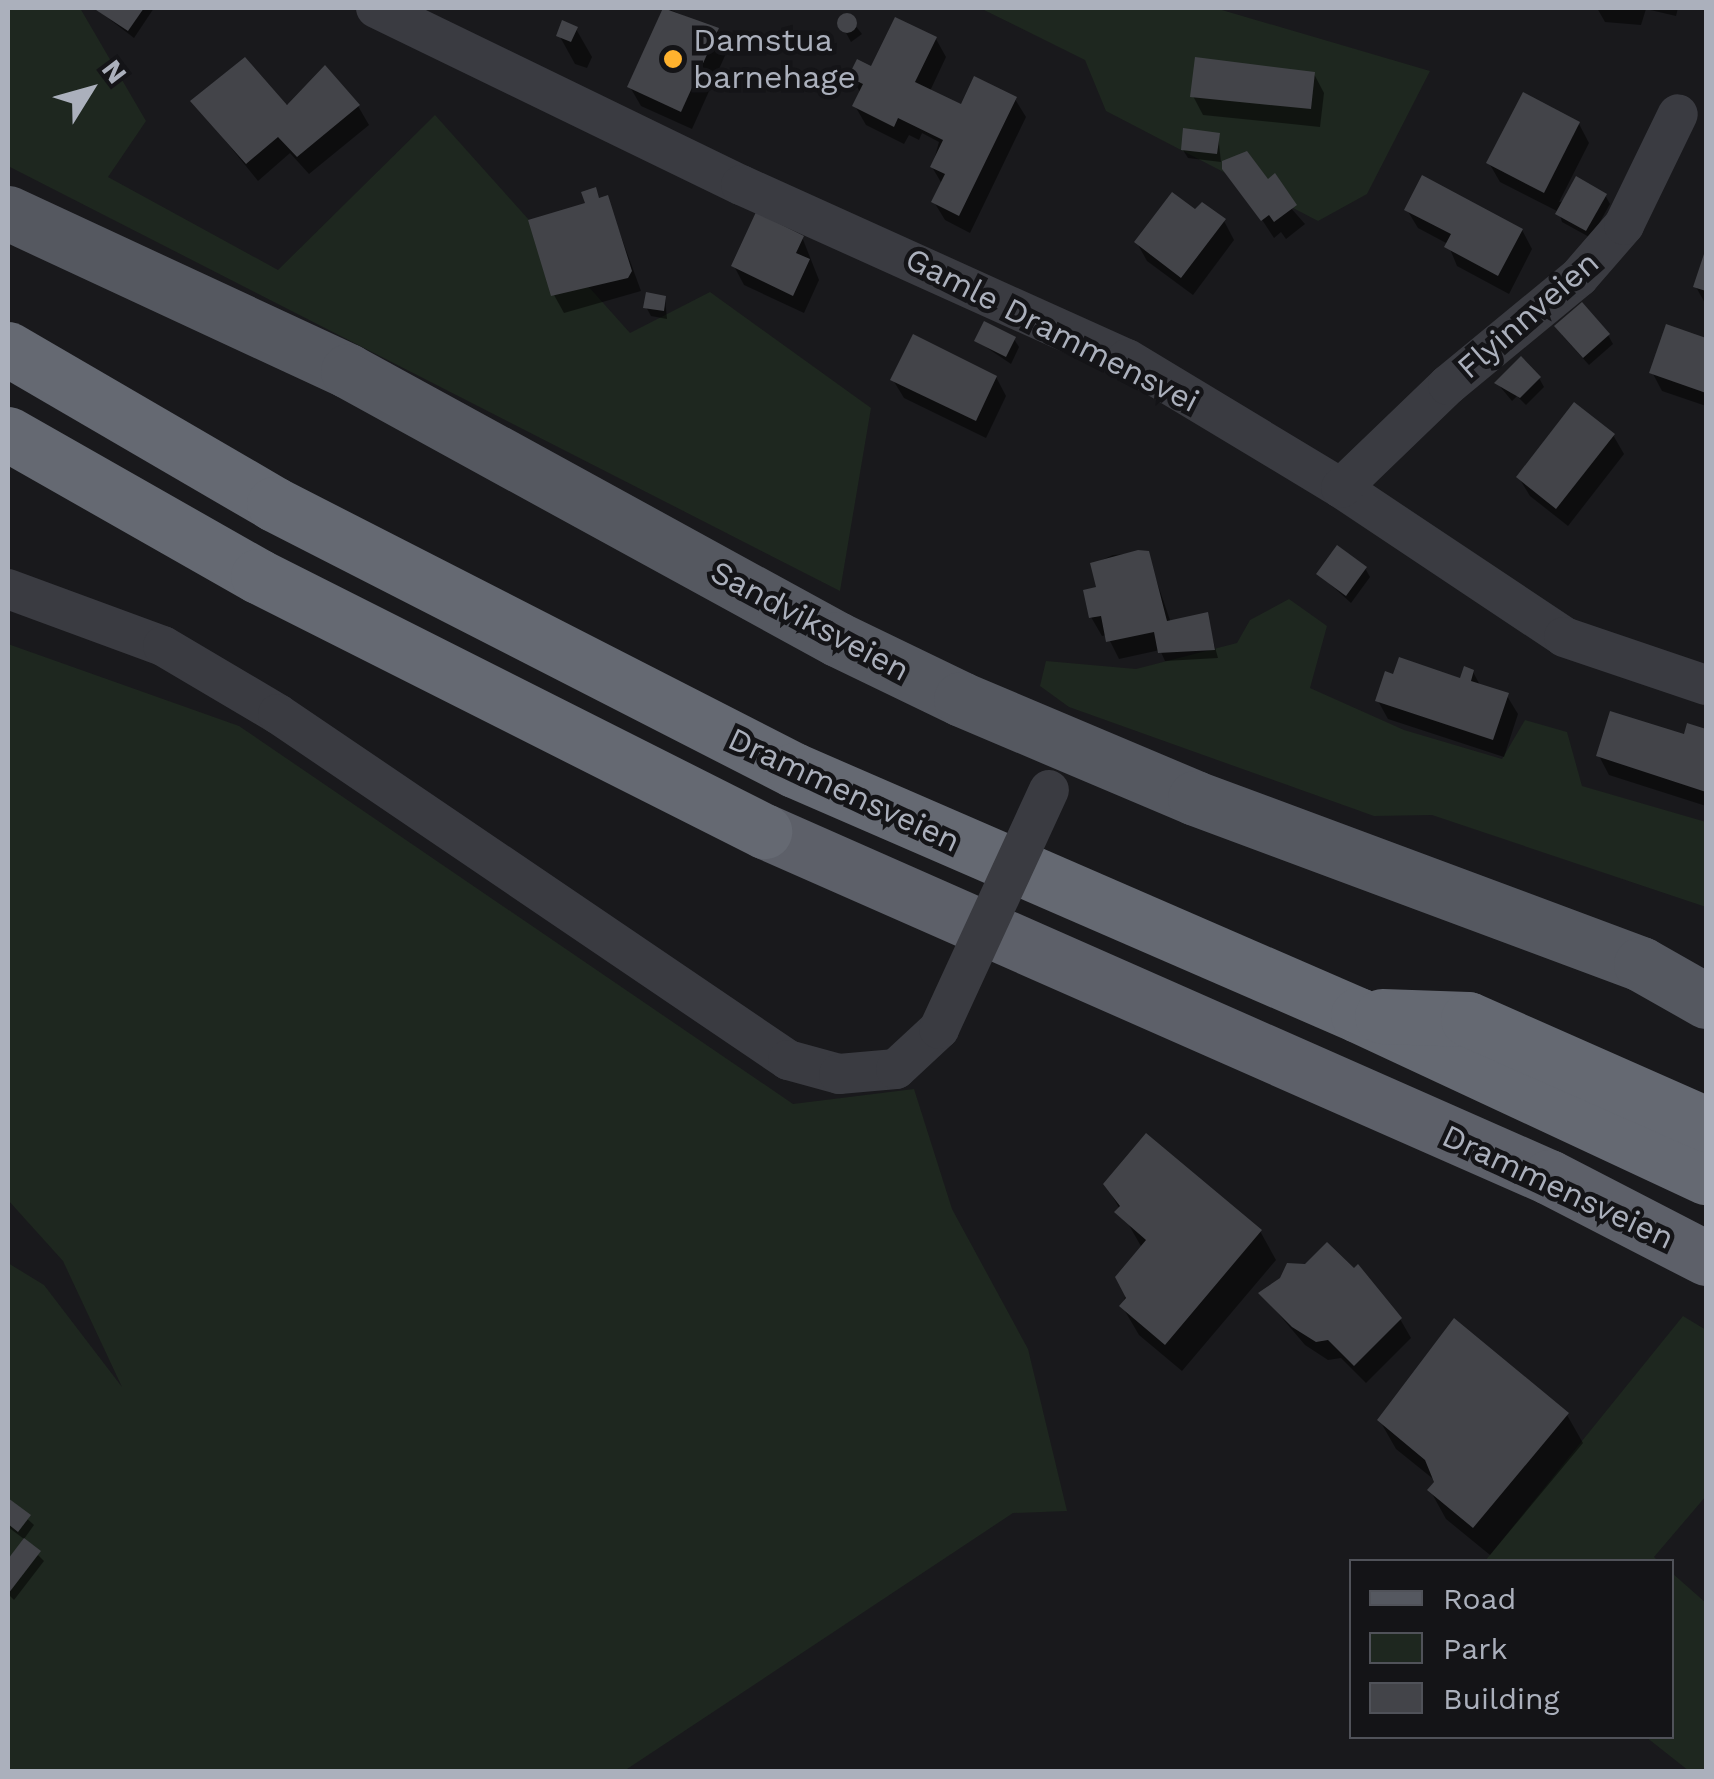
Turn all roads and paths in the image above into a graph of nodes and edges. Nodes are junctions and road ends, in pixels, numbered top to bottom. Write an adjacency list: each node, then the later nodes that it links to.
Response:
1 (376, 8): 6 (street, Gamle Drammensvei)
2 (1678, 114): 6 (street, Flyinnveien)
3 (8, 214): 9 (main road, Sandviksveien)
4 (8, 349): 13 (highway, Drammensveien)
5 (8, 434): 16 (highway, Drammensveien)
6 (1341, 488): 8 (street, Gamle Drammensvei)
7 (8, 589): 9 (street, bridge)
8 (1706, 685)
9 (1058, 769): 10 (main road, Sandviksveien)
10 (1641, 964): 11 (main road, Sandviksveien); 12 (main road, Sandviksveien)
11 (1706, 974)
12 (1706, 1001)
13 (1358, 1015): 14 (highway); 15 (highway, Drammensveien)
14 (1706, 1124)
15 (1706, 1177)
16 (1706, 1258)

